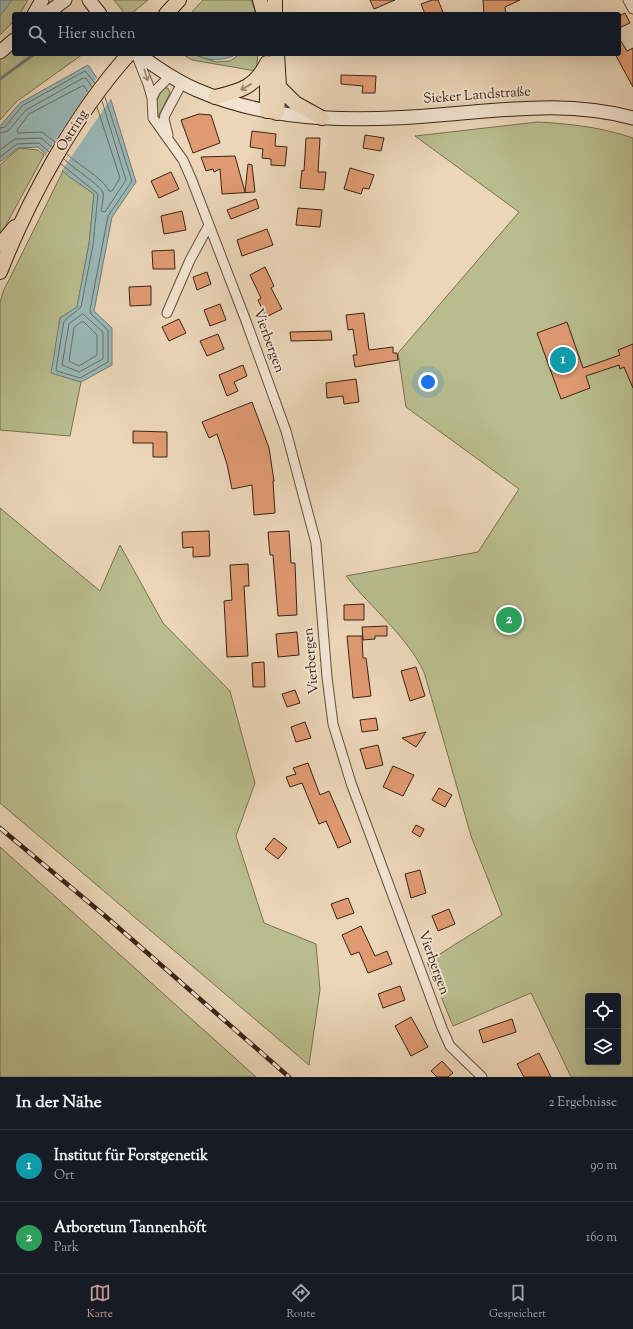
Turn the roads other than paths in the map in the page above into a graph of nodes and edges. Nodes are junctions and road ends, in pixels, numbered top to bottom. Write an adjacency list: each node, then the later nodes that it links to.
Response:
1 (42, 0): 9 (main road)
2 (65, 0): 10 (main road)
3 (89, 0): 11 (main road)
4 (179, 0): 12 (main road)
5 (260, 0): 13 (main road)
6 (275, 0): 14 (main road)
7 (628, 0): 8 (street)
8 (633, 9)
9 (35, 12)
10 (49, 12)
11 (98, 12)
12 (168, 12)
13 (263, 12)
14 (275, 12)
15 (12, 42): 16 (main road)
16 (0, 52)
17 (127, 56): 30 (main road, Ostring)
18 (138, 56): 25 (street, Vierbergen, one-way to 25)
19 (140, 56): 21 (main road, Sieker Landstraße)
20 (270, 57): 23 (main road); 24 (main road, one-way to 24); 26 (main road)
21 (170, 76): 22 (main road, Sieker Landstraße); 25 (street)
22 (182, 83): 24 (main road, Sieker Landstraße); 29 (street, Vierbergen)
23 (279, 87): 26 (main road); 27 (main road)
24 (215, 97): 26 (main road, Sieker Landstraße)
25 (152, 98): 29 (street, Vierbergen)
26 (272, 112): 27 (main road, Sieker Landstraße)
27 (322, 118): 28 (main road, Sieker Landstraße)
28 (633, 118)
29 (169, 139): 31 (street, Vierbergen)
30 (25, 214): 32 (main road); 33 (main road)
31 (209, 225): 34 (street); 35 (street, Vierbergen)
32 (0, 245)
33 (0, 272)
34 (167, 314)
35 (482, 1077)

